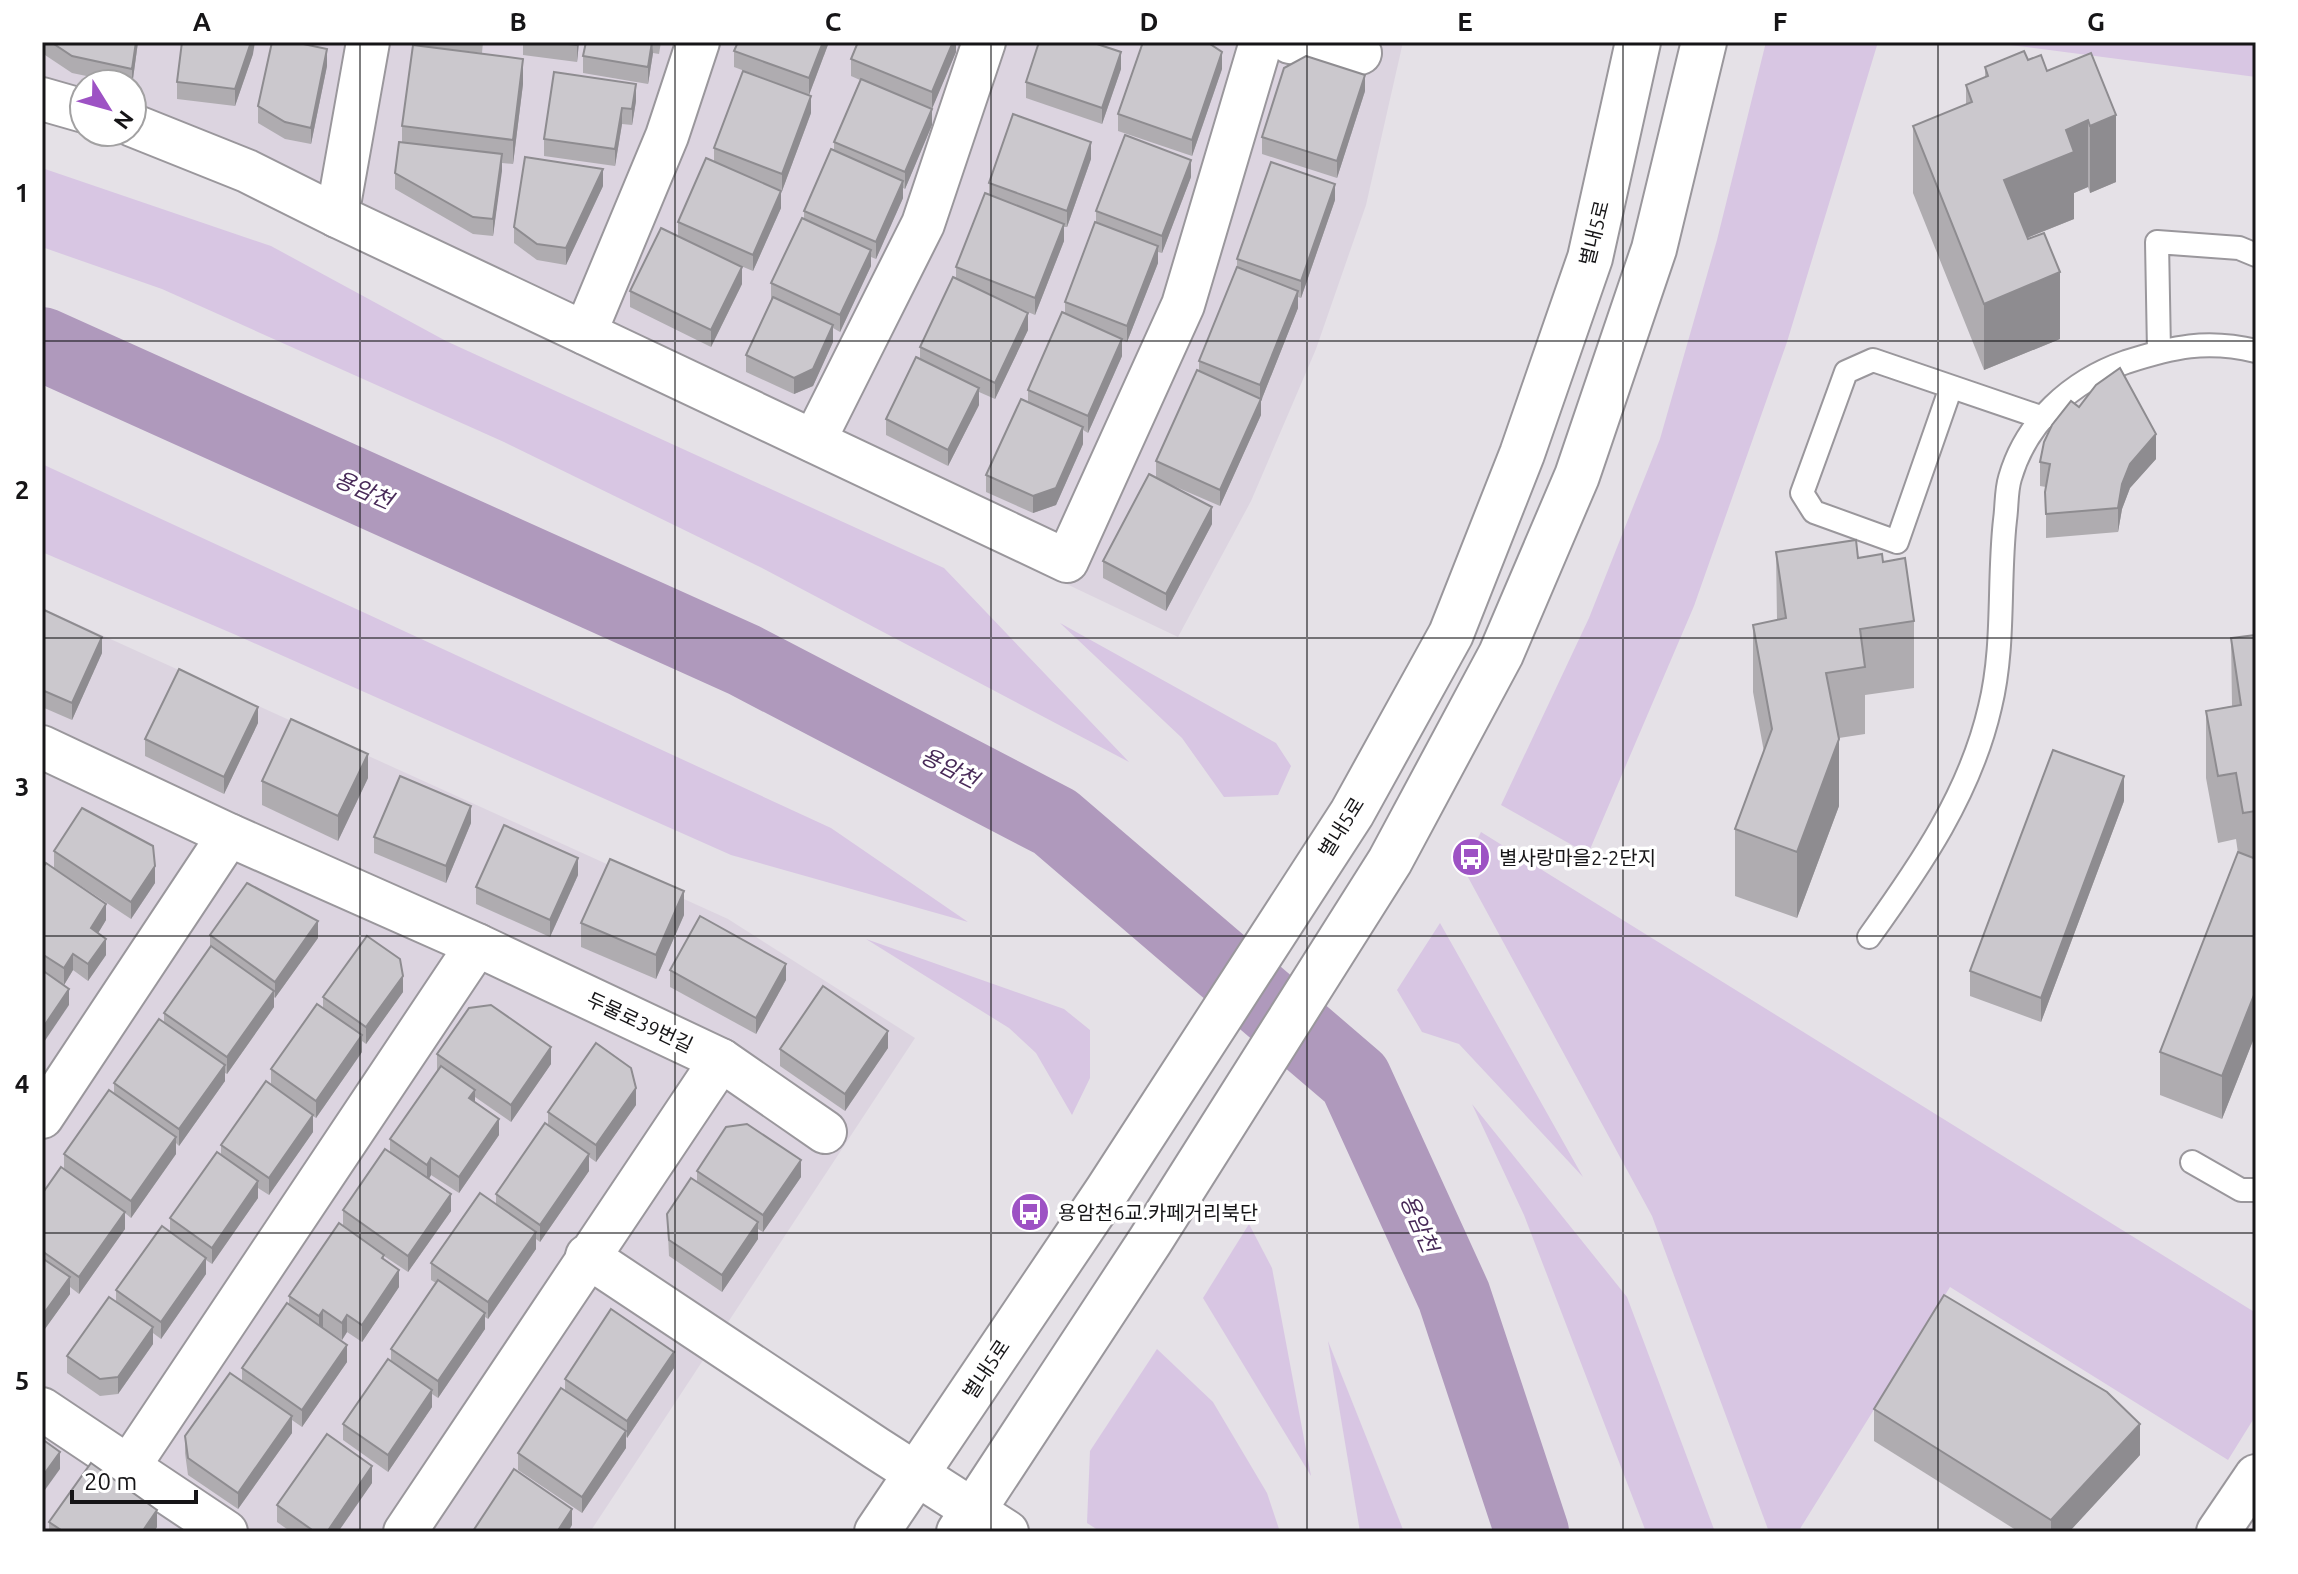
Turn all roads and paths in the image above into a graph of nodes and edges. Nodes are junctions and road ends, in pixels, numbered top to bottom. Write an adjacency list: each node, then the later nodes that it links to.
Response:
1 (368, 42): 12 (street)
2 (698, 42): 14 (street)
3 (984, 42): 19 (street)
4 (1261, 42): 19 (street)
5 (1290, 42): 8 (street)
6 (1638, 42): 32 (street, 별내5로)
7 (1704, 42): 34 (street)
8 (1360, 53)
9 (42, 99): 10 (street)
10 (68, 106)
11 (148, 131): 12 (street)
12 (337, 216): 14 (street)
13 (2256, 255): 15 (lane)
14 (585, 333): 19 (street)
15 (2159, 351): 16 (lane); 18 (lane)
16 (2256, 351)
17 (1951, 387): 17 (lane); 18 (lane)
18 (2043, 418): 22 (lane)
19 (814, 441)
20 (42, 747): 21 (street, 두물로39번길)
21 (229, 835): 23 (street, 두물로39번길); 25 (street)
22 (1869, 937)
23 (477, 945): 24 (street, 두물로39번길); 31 (street)
24 (721, 1060): 26 (street); 29 (street, 두물로39번길)
25 (42, 1117)
26 (825, 1132)
27 (2192, 1162): 28 (lane)
28 (2256, 1190)
29 (587, 1256): 32 (street); 36 (street, 두물로39번길)
30 (42, 1409): 31 (street)
31 (129, 1466): 35 (street)
32 (916, 1472): 34 (street); 37 (street, 별내5로)
33 (2256, 1476): 38 (street)
34 (980, 1525)
35 (226, 1532)
36 (405, 1532)
37 (877, 1532)
38 (2218, 1532)

